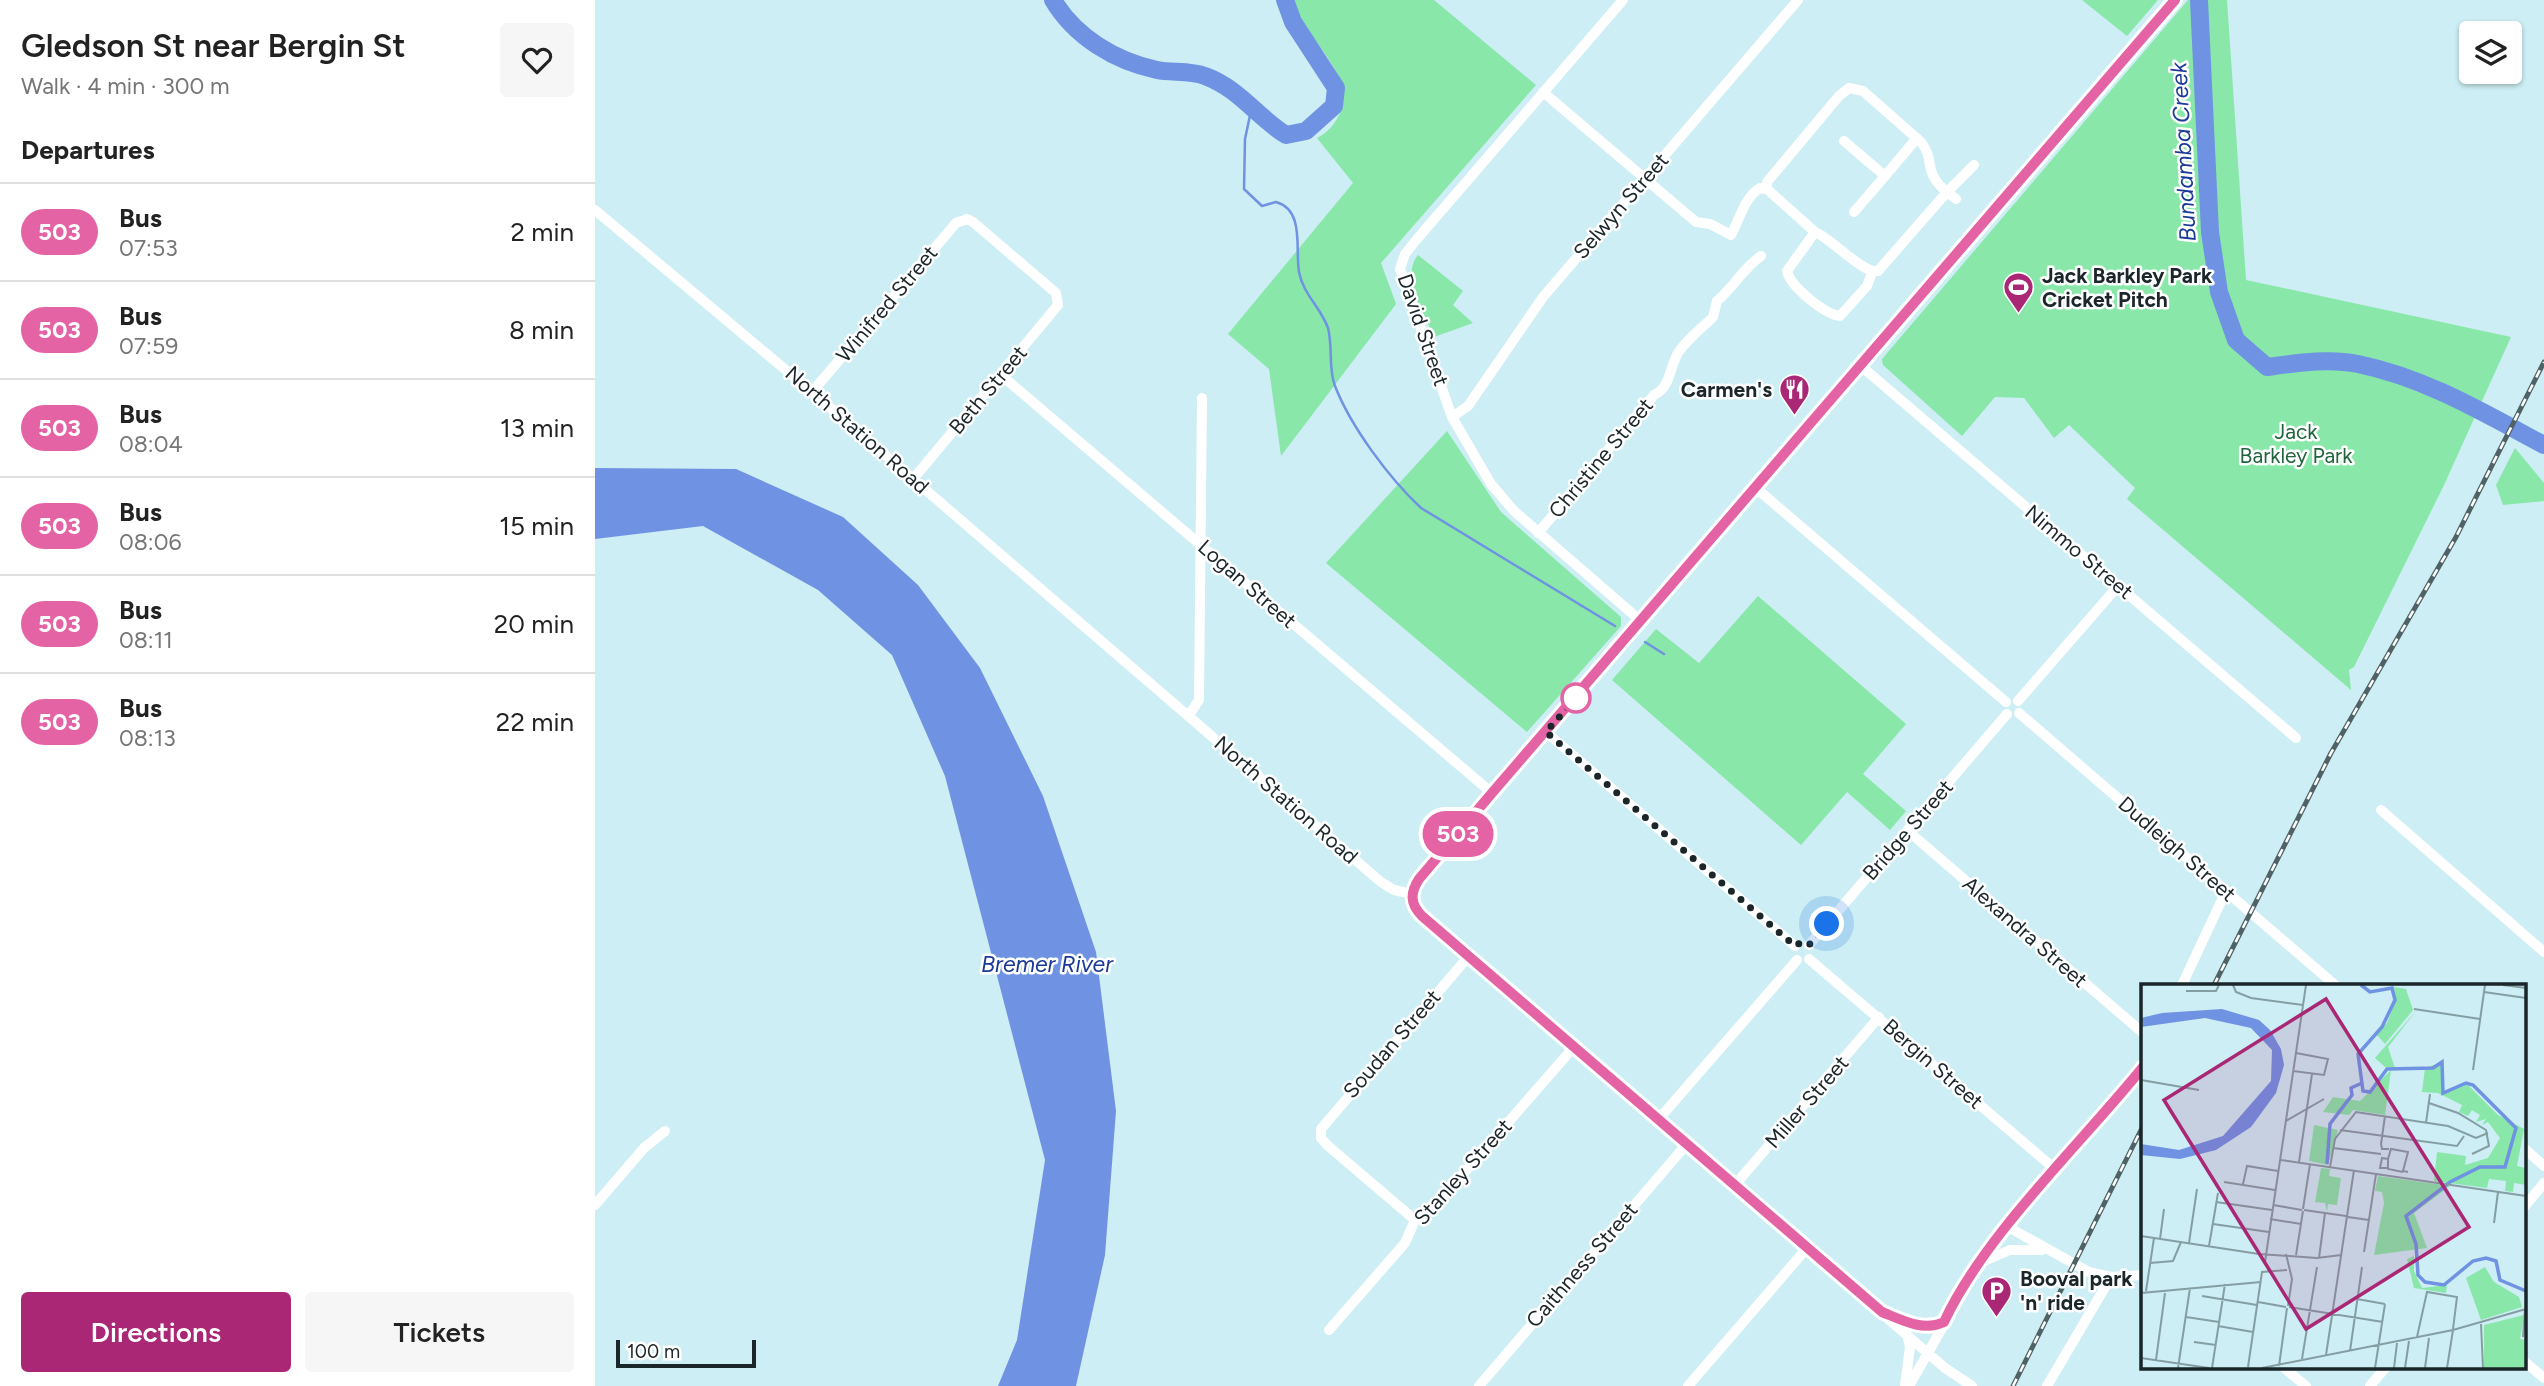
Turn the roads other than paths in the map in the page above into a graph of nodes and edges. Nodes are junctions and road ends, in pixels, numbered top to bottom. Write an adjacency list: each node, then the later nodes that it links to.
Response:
1 (1623, 0): 4 (street, David Street)
2 (1798, 0): 9 (street, Selwyn Street)
3 (2175, 0): 18 (street)
4 (1543, 92): 9 (street); 22 (street, David Street)
5 (1917, 138): 8 (street); 10 (street); 11 (street)
6 (1845, 141): 8 (street)
7 (1974, 165): 11 (street)
8 (1885, 176): 13 (street)
9 (1645, 179): 10 (street); 22 (street, Selwyn Street)
10 (1766, 189): 14 (street)
11 (1952, 196): 16 (street)
12 (595, 210): 20 (street, North Station Road)
13 (1854, 212)
14 (1815, 232): 16 (street); 16 (street)
15 (1761, 256): 25 (street, Christine Street)
16 (1872, 273)
17 (1059, 300): 19 (street, Beth Street); 20 (street, Winifred Street)
18 (1861, 366): 24 (street); 27 (street, Nimmo Street)
19 (1001, 375): 23 (street, Beth Street); 26 (street, Logan Street)
20 (812, 391): 23 (street, North Station Road)
21 (1202, 398): 26 (street)
22 (1452, 417): 25 (street, David Street)
23 (914, 478): 30 (street, North Station Road)
24 (1757, 489): 28 (street); 29 (street, Dudleigh Street)
25 (1538, 533): 28 (street, David Street)
26 (1201, 544): 30 (street); 33 (street, Logan Street)
27 (2118, 586): 29 (street); 32 (street, Nimmo Street)
28 (1642, 622): 31 (street)
29 (2011, 710): 35 (street, Bridge Street); 36 (street, Dudleigh Street)
30 (1189, 715): 37 (street, North Station Road)
31 (1546, 732): 33 (street); 39 (street)
32 (2296, 737)
33 (1492, 793): 37 (street)
34 (2382, 810): 40 (street)
35 (1908, 831): 38 (street, Bridge Street); 47 (street, Alexandra Street)
36 (2226, 891): 44 (street); 45 (street, Dudleigh Street)
37 (1412, 894): 41 (street)
38 (1809, 945): 39 (street); 42 (street)
39 (1795, 946): 43 (street)
40 (2544, 952)
41 (1468, 957): 48 (street); 60 (street, Soudan Street)
42 (1809, 959): 43 (street); 46 (street, Bergin Street)
43 (1797, 960): 50 (street)
44 (2182, 984)
45 (2334, 984)
46 (1879, 1017): 55 (street, Bergin Street); 57 (street, Miller Street)
47 (2141, 1031)
48 (1573, 1048): 50 (street); 60 (street, Stanley Street)
49 (2141, 1069): 55 (street)
50 (1658, 1120): 52 (street)
51 (665, 1131): 59 (street)
52 (1686, 1144): 57 (street); 76 (street, Caithness Street)
53 (2527, 1151): 54 (street)
54 (2544, 1166)
55 (2056, 1170): 61 (street)
56 (2544, 1183): 58 (street)
57 (1734, 1186): 62 (street)
58 (2527, 1204)
59 (595, 1205)
60 (1415, 1220): 69 (street, Stanley Street)
61 (2008, 1227): 63 (street); 64 (street)
62 (1807, 1248): 67 (street); 77 (street)
63 (2045, 1250): 64 (street); 66 (street)
64 (1980, 1264): 68 (street)
65 (2141, 1275): 66 (street)
66 (2111, 1277): 80 (street)
67 (1882, 1312): 68 (street); 70 (street)
68 (1944, 1322): 71 (street)
69 (1329, 1330)
70 (1907, 1334): 71 (street); 78 (street)
71 (1930, 1354): 78 (street); 79 (street)
72 (2527, 1364): 75 (street)
73 (2284, 1368): 81 (street)
74 (2385, 1368): 82 (street)
75 (2544, 1378)
76 (1479, 1386)
77 (1688, 1386)
78 (1907, 1386)
79 (1972, 1386)
80 (2047, 1386)
81 (2306, 1386)
82 (2369, 1386)

